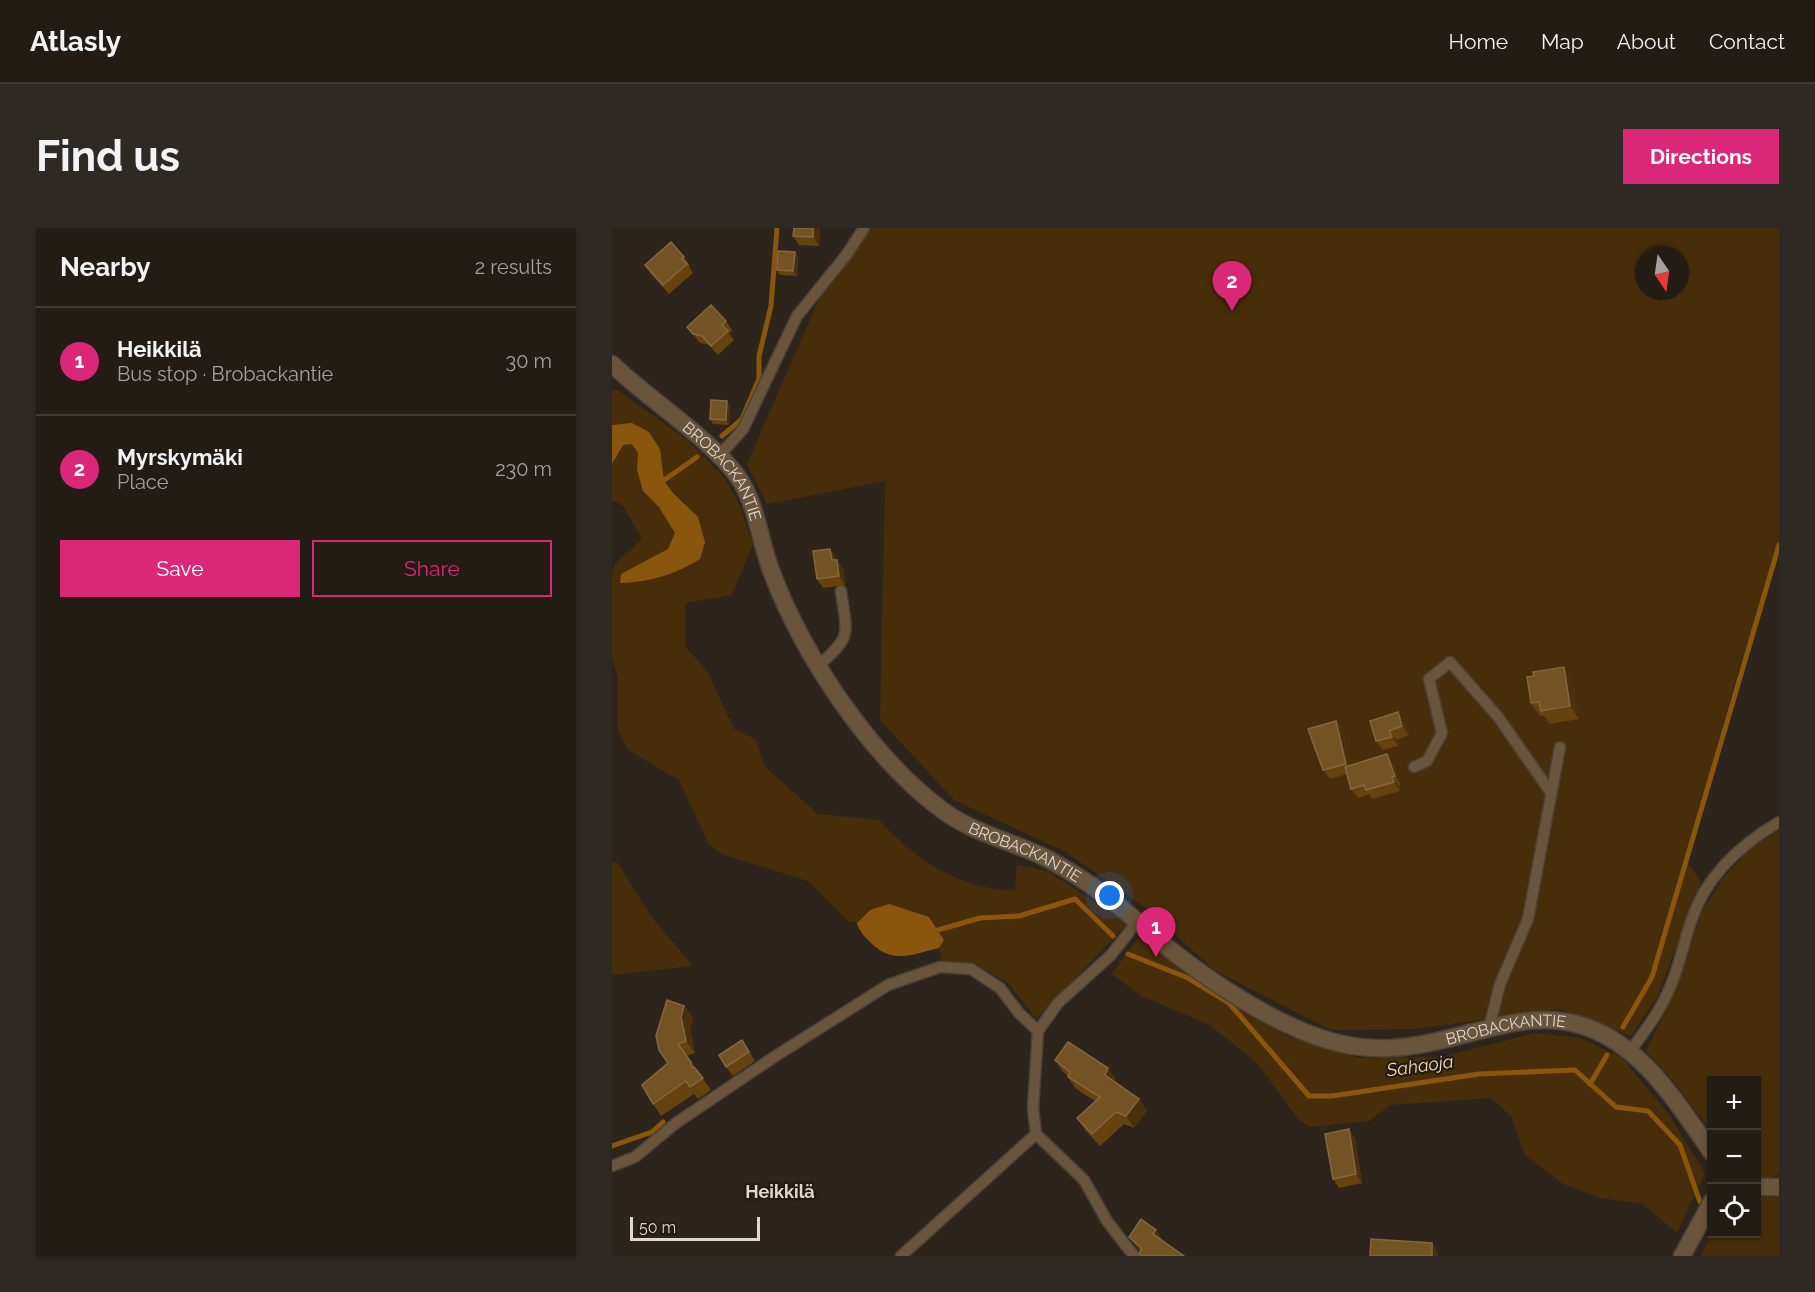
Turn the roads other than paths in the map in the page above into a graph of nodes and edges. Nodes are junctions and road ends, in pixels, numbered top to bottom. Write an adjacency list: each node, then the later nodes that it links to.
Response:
1 (864, 228): 3 (lane)
2 (612, 364): 3 (street, BROBACKANTIE)
3 (720, 455): 5 (street, BROBACKANTIE)
4 (841, 591): 5 (lane)
5 (818, 666): 10 (street, BROBACKANTIE)
6 (1560, 747): 8 (lane)
7 (1414, 767): 8 (lane)
8 (1551, 793): 11 (lane)
9 (1779, 822): 13 (lane)
10 (1137, 922): 11 (street, BROBACKANTIE); 12 (lane)
11 (1489, 1028): 13 (street, BROBACKANTIE)
12 (1038, 1031): 14 (lane); 16 (lane)
13 (1630, 1051): 15 (street, BROBACKANTIE)
14 (1036, 1134): 20 (lane); 21 (lane)
15 (1707, 1146)
16 (612, 1166)
17 (1761, 1187): 18 (street)
18 (1779, 1187)
19 (1707, 1210): 22 (street)
20 (901, 1256)
21 (1134, 1256)
22 (1682, 1256)

